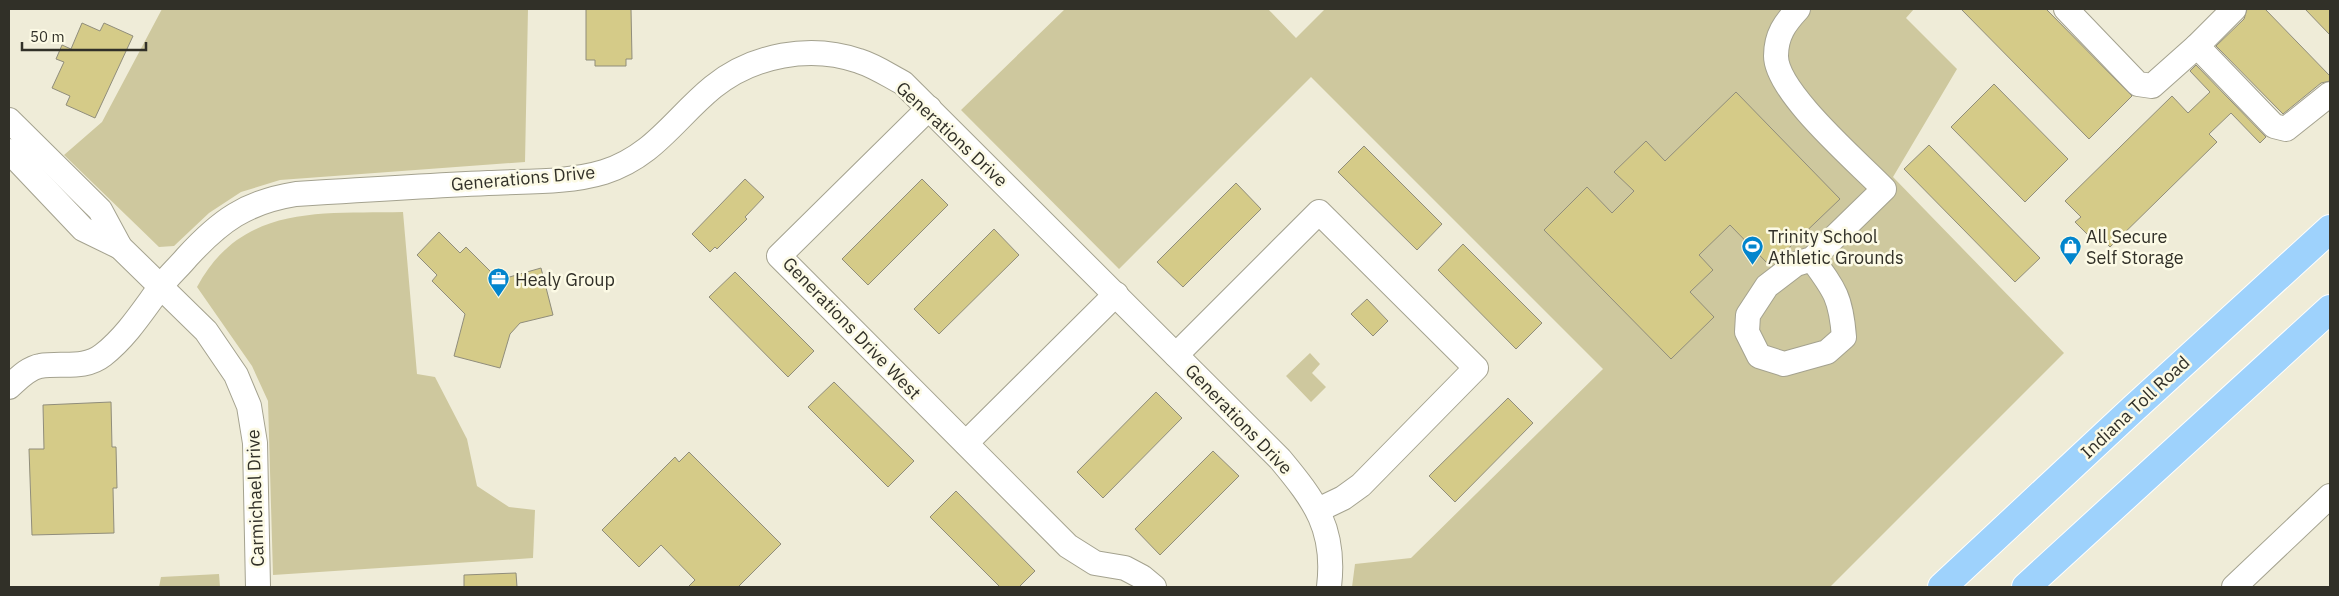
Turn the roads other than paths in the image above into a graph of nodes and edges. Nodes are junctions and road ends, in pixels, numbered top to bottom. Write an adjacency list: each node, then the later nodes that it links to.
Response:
1 (1798, 9): 11 (street)
2 (2066, 9): 4 (street)
3 (2234, 9): 4 (street)
4 (2197, 46): 5 (street)
5 (2330, 94)
6 (929, 108): 12 (street, Generations Drive); 13 (street, Generations Drive); 17 (street, Generations Drive West)
7 (9, 120): 10 (street, Carmichael Drive)
8 (9, 152): 10 (street, Carmichael Drive)
9 (2330, 229): 23 (highway, Indiana Toll Road)
10 (120, 247): 12 (street, Carmichael Drive)
11 (1812, 258): 11 (street)
12 (160, 286): 16 (street, Generations Drive); 20 (street, Carmichael Drive)
13 (1116, 294): 15 (street, Generations Drive); 17 (street)
14 (2330, 308): 24 (highway)
15 (1176, 355): 19 (street, Generations Drive); 19 (street)
16 (9, 387)
17 (966, 443): 21 (street, Generations Drive West)
18 (2330, 496): 25 (street)
19 (1318, 510): 22 (street, Generations Drive)
20 (258, 587)
21 (1154, 587)
22 (1329, 587)
23 (1942, 587)
24 (2026, 587)
25 (2234, 587)

